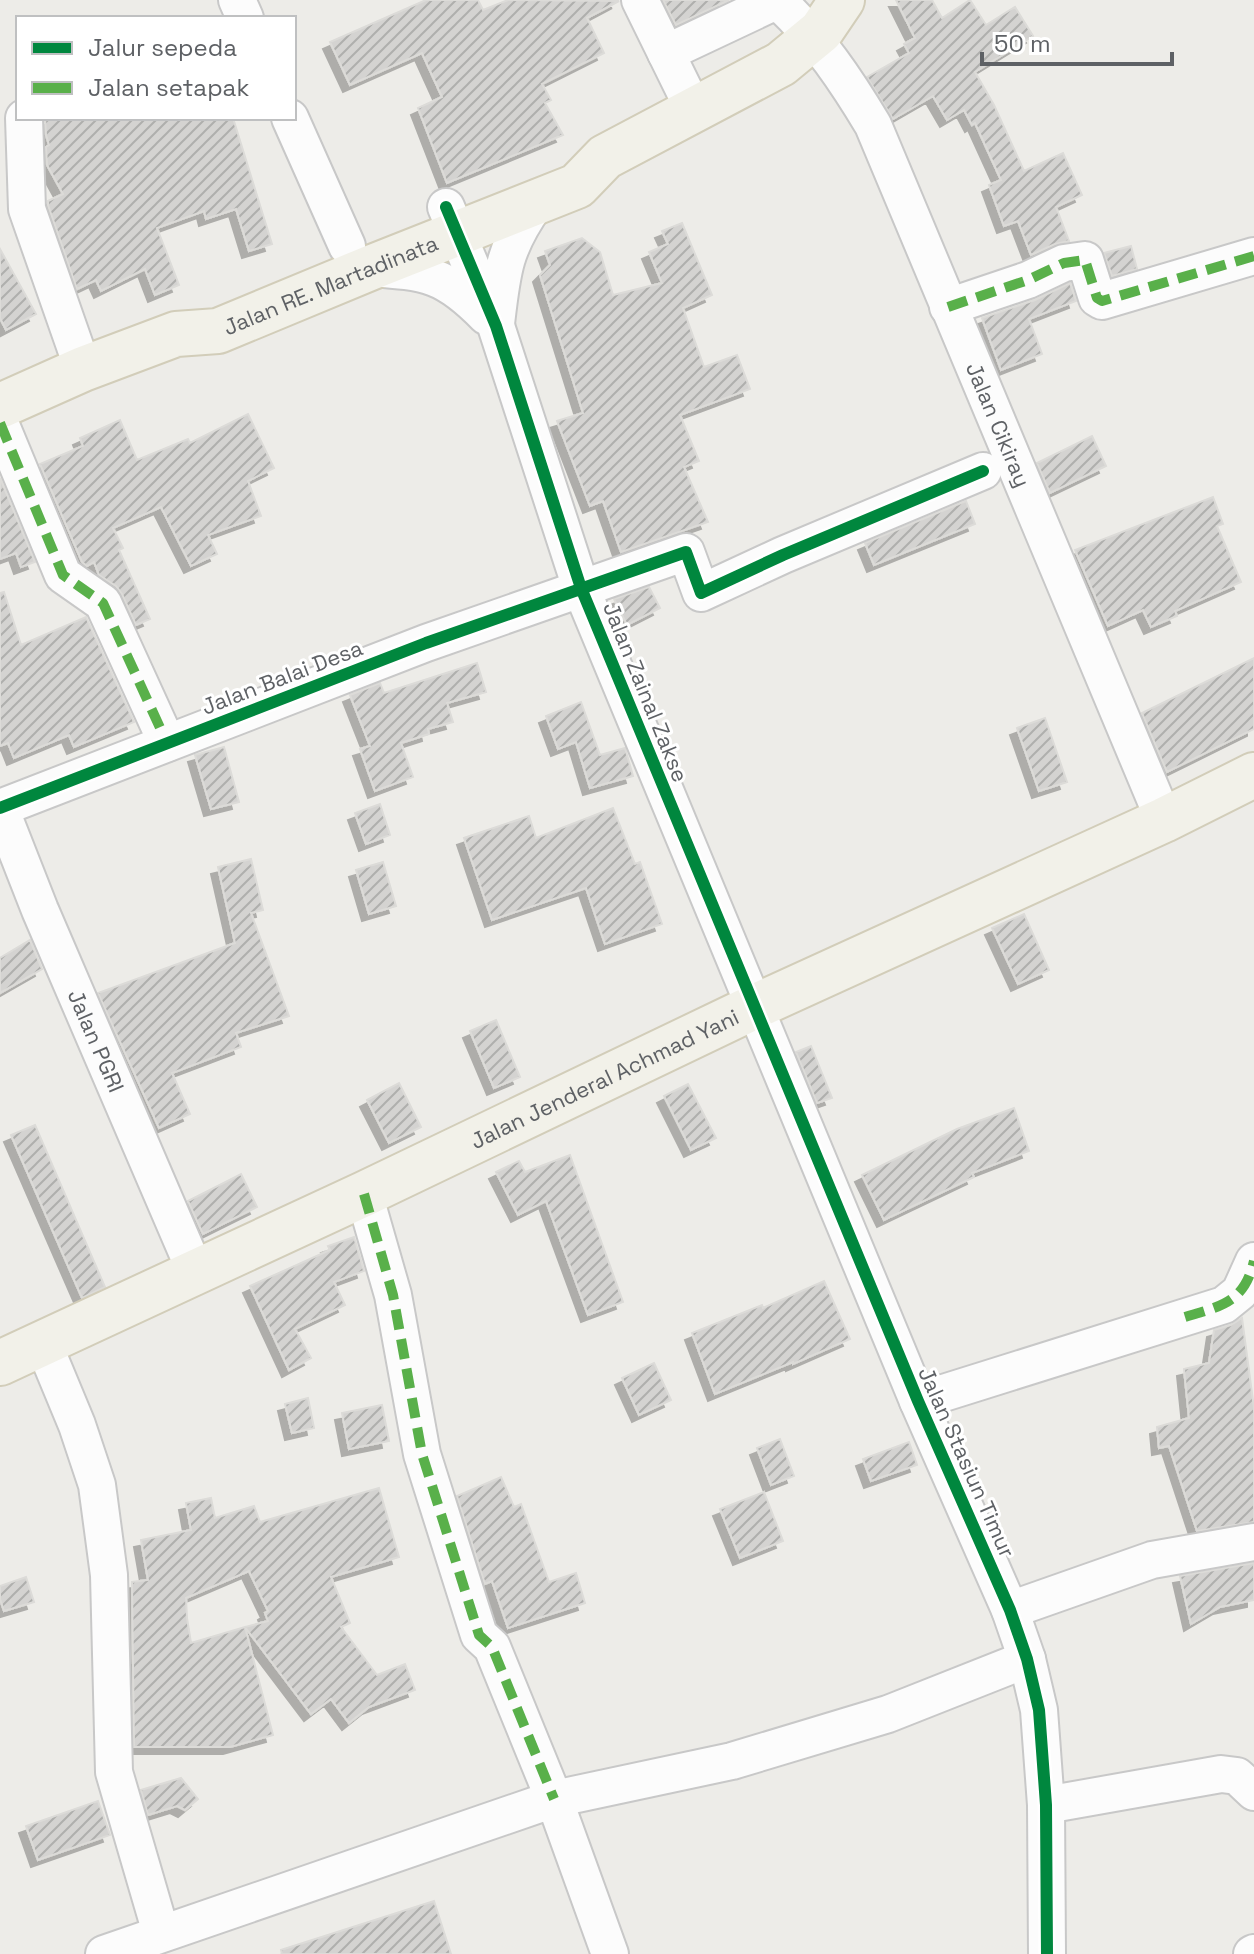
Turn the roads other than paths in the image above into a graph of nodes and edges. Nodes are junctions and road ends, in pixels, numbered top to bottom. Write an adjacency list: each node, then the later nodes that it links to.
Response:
1 (640, 0): 3 (street)
2 (818, 17): 3 (street, Jalan Cikiray); 4 (main road, Jalan RE. Martadinata); 12 (street, Jalan Cikiray)
3 (666, 53): 4 (street)
4 (694, 110): 7 (main road, Jalan RE. Martadinata)
5 (24, 120): 14 (street)
6 (291, 120): 10 (street)
7 (605, 157): 8 (main road, Jalan RE. Martadinata); 9 (main road, Jalan RE. Martadinata)
8 (536, 203): 9 (main road, Jalan RE. Martadinata); 13 (street)
9 (451, 221): 10 (main road, Jalan RE. Martadinata); 13 (street, Jalan Zainal Zakse)
10 (359, 257): 13 (street); 14 (main road, Jalan RE. Martadinata)
11 (1253, 259): 12 (street)
12 (948, 307): 22 (street, Jalan Cikiray)
13 (496, 326): 18 (street, Jalan Zainal Zakse)
14 (83, 369): 15 (main road, Jalan RE. Martadinata)
15 (0, 406)
16 (0, 423): 19 (street)
17 (983, 471): 18 (street, Jalan Balai Desa)
18 (581, 588): 19 (street, Jalan Balai Desa); 23 (street, Jalan Zainal Zakse)
19 (167, 743): 21 (street, Jalan Balai Desa)
20 (1254, 775): 22 (main road, Jalan Jenderal Achmad Yani)
21 (0, 808): 26 (street, Jalan PGRI)
22 (1164, 820): 23 (main road, Jalan Jenderal Achmad Yani)
23 (754, 1007): 24 (main road, Jalan Jenderal Achmad Yani); 29 (street, Jalan Stasiun Timur)
24 (364, 1194): 26 (main road, Jalan Jenderal Achmad Yani); 34 (street)
25 (1254, 1261): 29 (street)
26 (196, 1273): 27 (main road, Jalan Jenderal Achmad Yani)
27 (43, 1343): 28 (main road, Jalan Jenderal Achmad Yani); 36 (street)
28 (0, 1363)
29 (918, 1401): 31 (street, Jalan Stasiun Timur)
30 (1254, 1542): 31 (street)
31 (1010, 1610): 32 (street, Jalan Stasiun Timur)
32 (1027, 1659): 34 (street); 35 (street, Jalan Stasiun Timur)
33 (1254, 1792): 35 (street)
34 (554, 1799): 36 (street); 38 (street)
35 (1046, 1805): 39 (street, Jalan Stasiun Timur)
36 (161, 1933): 37 (street)
37 (104, 1954)
38 (610, 1954)
39 (1047, 1954)

